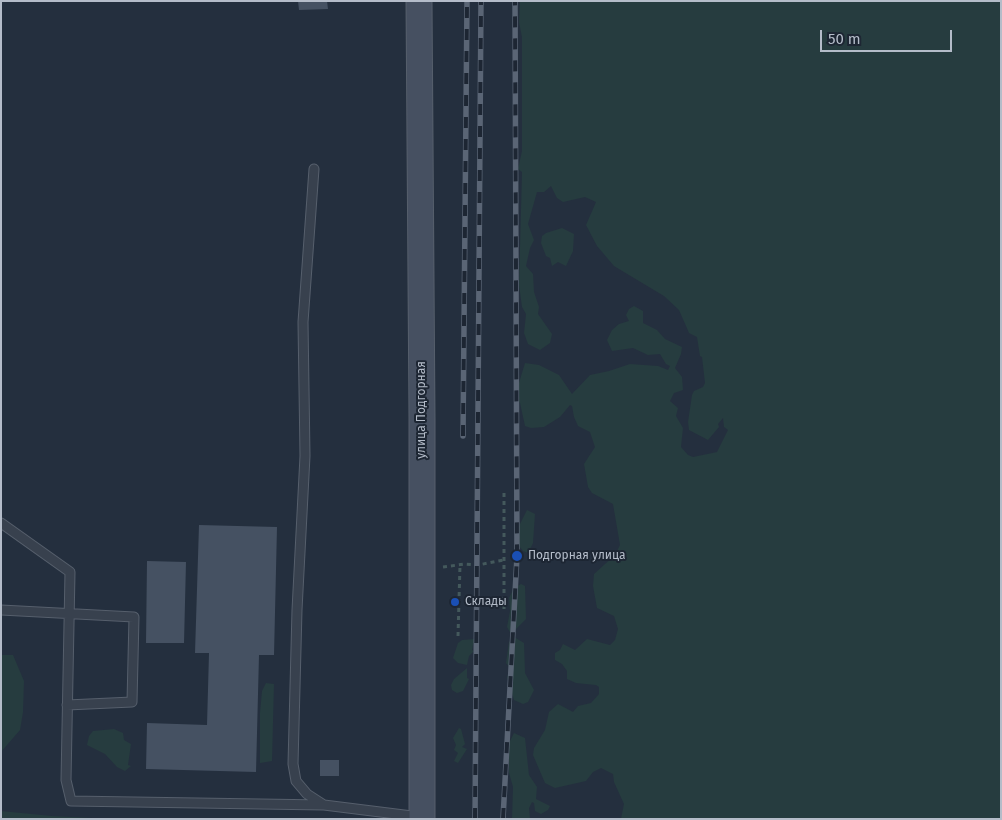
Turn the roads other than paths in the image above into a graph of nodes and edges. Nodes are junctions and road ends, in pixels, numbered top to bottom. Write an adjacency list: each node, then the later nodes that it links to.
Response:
1 (418, 2): 8 (main road, улица Подгорная)
2 (314, 169): 7 (lane)
3 (1, 523): 5 (lane)
4 (1, 610): 5 (lane)
5 (69, 614): 6 (lane); 6 (lane)
6 (67, 705): 7 (lane)
7 (324, 805): 8 (lane)
8 (422, 818)

